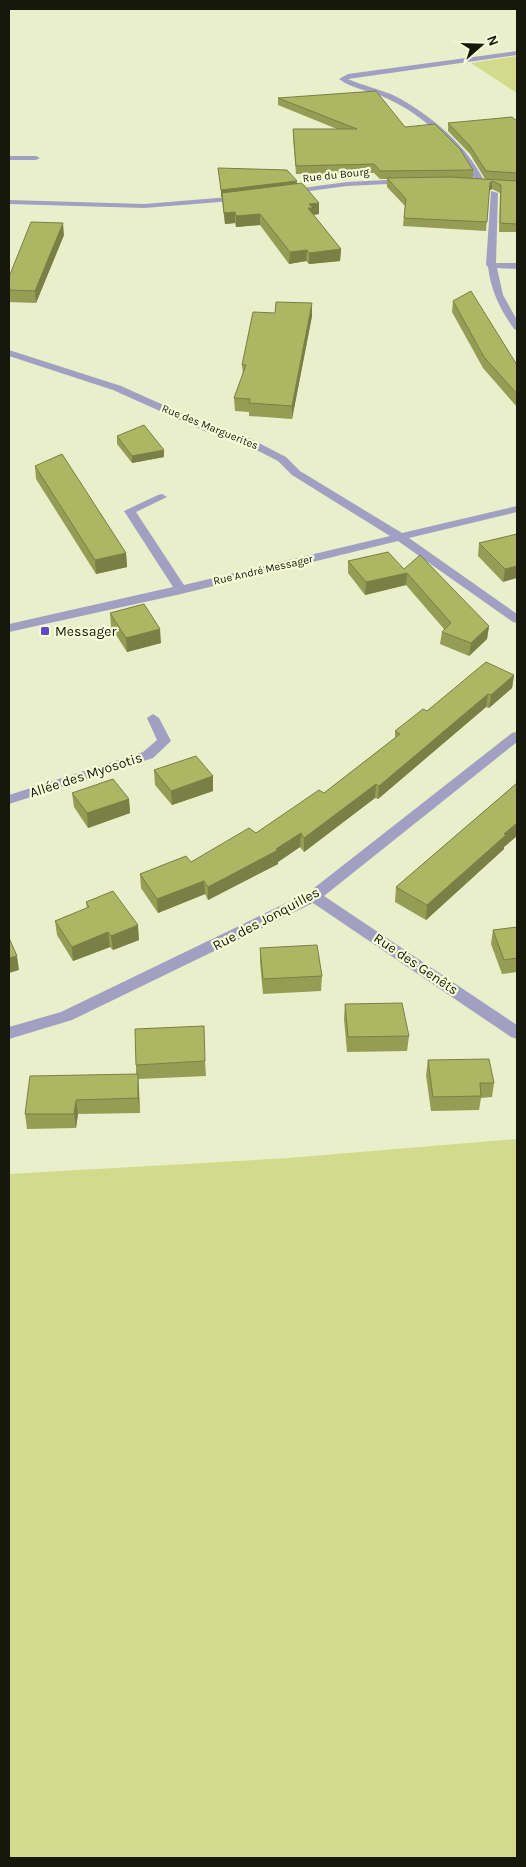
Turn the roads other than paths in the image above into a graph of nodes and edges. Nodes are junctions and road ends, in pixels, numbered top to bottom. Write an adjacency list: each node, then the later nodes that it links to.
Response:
1 (517, 53): 5 (street)
2 (9, 158): 3 (street)
3 (36, 158)
4 (414, 181): 6 (street, Rue du Bourg)
5 (481, 183)
6 (278, 193)
7 (494, 193): 10 (street)
8 (249, 198): 9 (street)
9 (9, 202)
10 (490, 265): 11 (street); 12 (street)
11 (517, 266)
12 (517, 327)
13 (9, 353): 16 (street, Rue des Marguerites)
14 (162, 498): 17 (street)
15 (517, 509): 16 (street, Rue André Messager)
16 (400, 537): 17 (street, Rue André Messager); 18 (street, Rue des Marguerites)
17 (181, 590): 19 (street, Rue André Messager)
18 (517, 619)
19 (9, 628)
20 (152, 718): 22 (street, Allée des Myosotis)
21 (517, 736): 23 (street, Rue des Jonquilles)
22 (9, 800)
23 (314, 896): 24 (street, Rue des Genêts); 25 (street, Rue des Jonquilles)
24 (510, 1021): 26 (street, Rue des Genêts)
25 (9, 1032)
26 (517, 1033)

